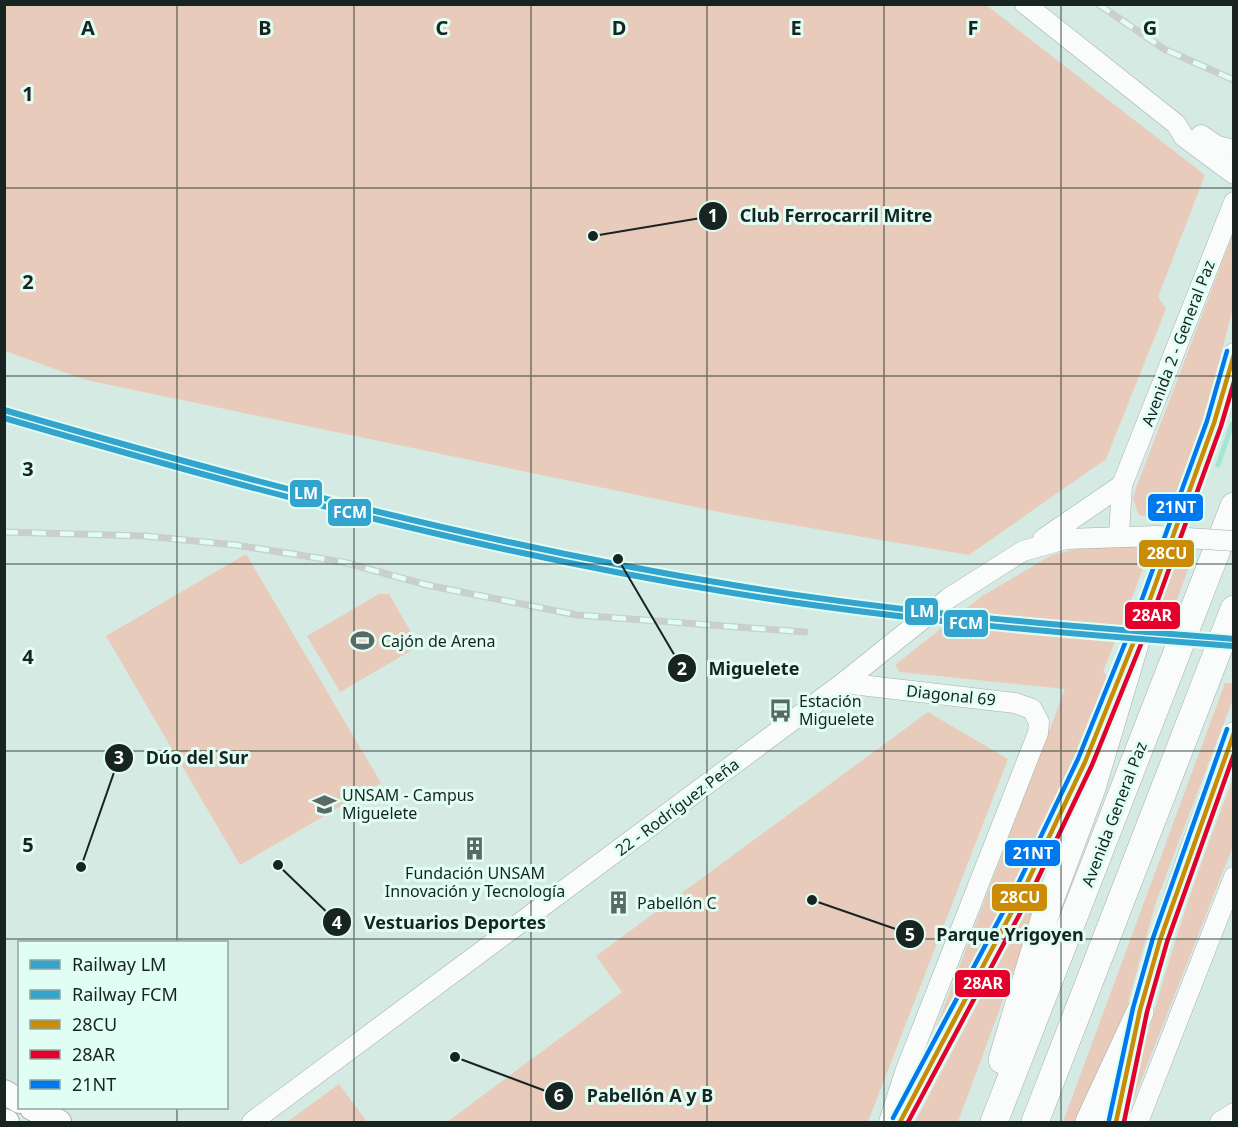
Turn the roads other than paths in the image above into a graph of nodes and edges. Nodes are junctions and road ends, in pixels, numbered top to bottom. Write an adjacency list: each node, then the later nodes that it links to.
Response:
1 (1026, 4): 2 (street)
2 (1176, 124): 3 (street); 4 (street)
3 (1233, 150)
4 (1233, 174)
5 (1233, 202): 7 (street, Avenida 2 - General Paz)
6 (1233, 352): 13 (street)
7 (1122, 485): 9 (street, Avenida 2 - General Paz); 11 (street)
8 (1233, 506): 27 (highway, Avenida General Paz)
9 (1119, 535): 10 (street, 22 - Rodríguez Peña, bridge); 11 (street, 22 - Rodríguez Peña)
10 (1233, 541)
11 (1023, 551): 14 (street, 22 - Rodríguez Peña)
12 (1233, 609): 28 (highway)
13 (1141, 624): 25 (street); 26 (highway)
14 (843, 683): 23 (street, 22 - Rodríguez Peña); 24 (street, Diagonal 69)
15 (1233, 732): 17 (street)
16 (1233, 877): 31 (street)
17 (1140, 1012): 29 (highway); 30 (street)
18 (4, 1092): 19 (main road)
19 (18, 1100)
20 (36, 1109): 22 (main road)
21 (1233, 1113): 32 (street)
22 (59, 1122)
23 (252, 1122)
24 (889, 1122)
25 (900, 1122)
26 (986, 1122)
27 (994, 1122)
28 (1035, 1122)
29 (1089, 1122)
30 (1116, 1122)
31 (1138, 1122)
32 (1220, 1122)

